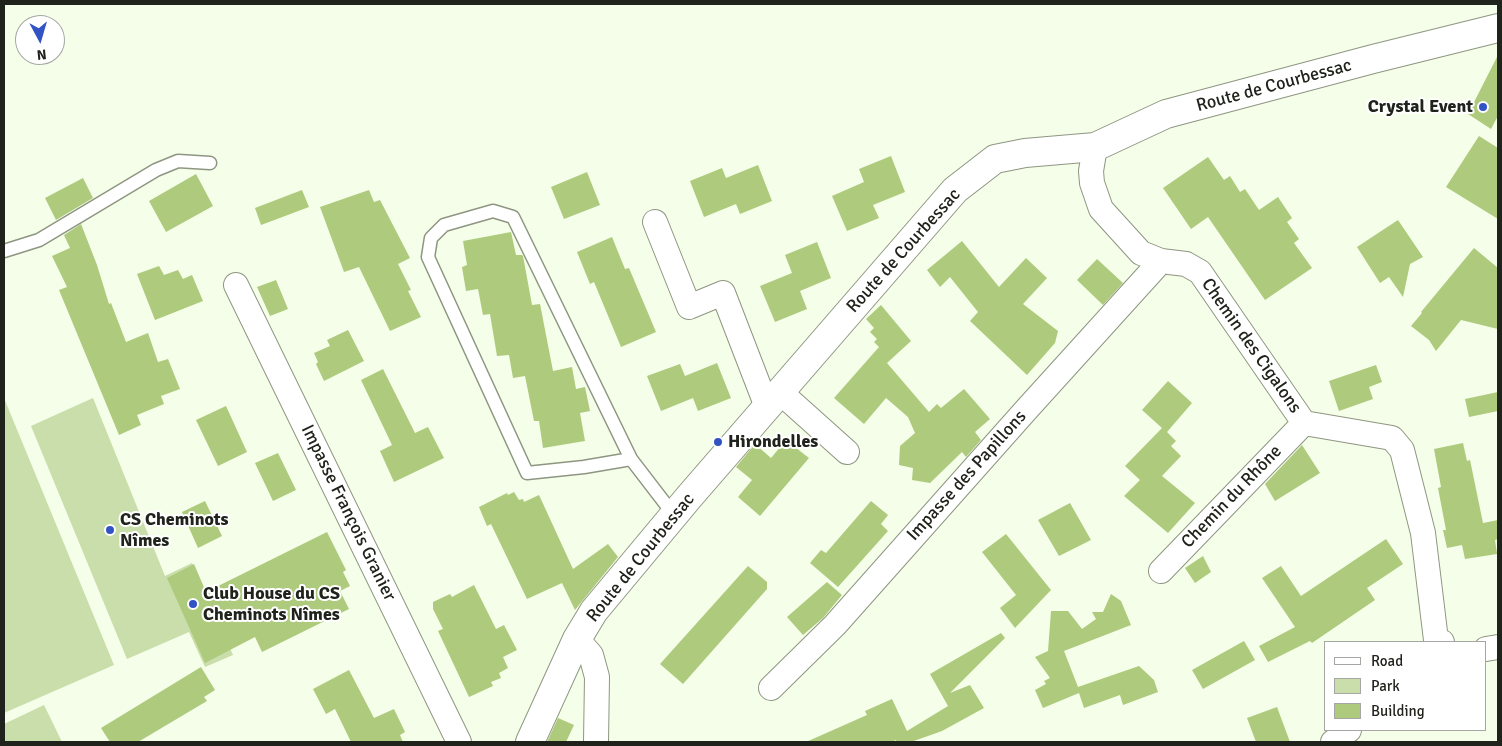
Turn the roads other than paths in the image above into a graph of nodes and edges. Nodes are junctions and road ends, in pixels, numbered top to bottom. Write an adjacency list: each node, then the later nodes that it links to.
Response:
1 (1498, 28): 2 (street, Route de Courbessac)
2 (1095, 147): 6 (street, Chemin des Cigalons); 8 (street, Route de Courbessac)
3 (210, 162): 5 (lane)
4 (654, 222): 8 (street)
5 (4, 251)
6 (1161, 261): 9 (street, Chemin des Cigalons); 16 (street, Impasse des Papillons)
7 (236, 285): 18 (street, Impasse François Granier)
8 (774, 400): 10 (street); 12 (street, Route de Courbessac)
9 (1304, 423): 13 (street, Chemin du Rhône); 15 (street, Chemin des Cigalons)
10 (847, 452)
11 (631, 460): 11 (lane); 12 (lane)
12 (674, 515): 14 (street, Route de Courbessac)
13 (1161, 571)
14 (577, 639): 19 (street, Route de Courbessac); 20 (street)
15 (1438, 641)
16 (771, 688)
17 (1348, 731): 21 (street)
18 (460, 742)
19 (530, 742)
20 (596, 742)
21 (1333, 742)

